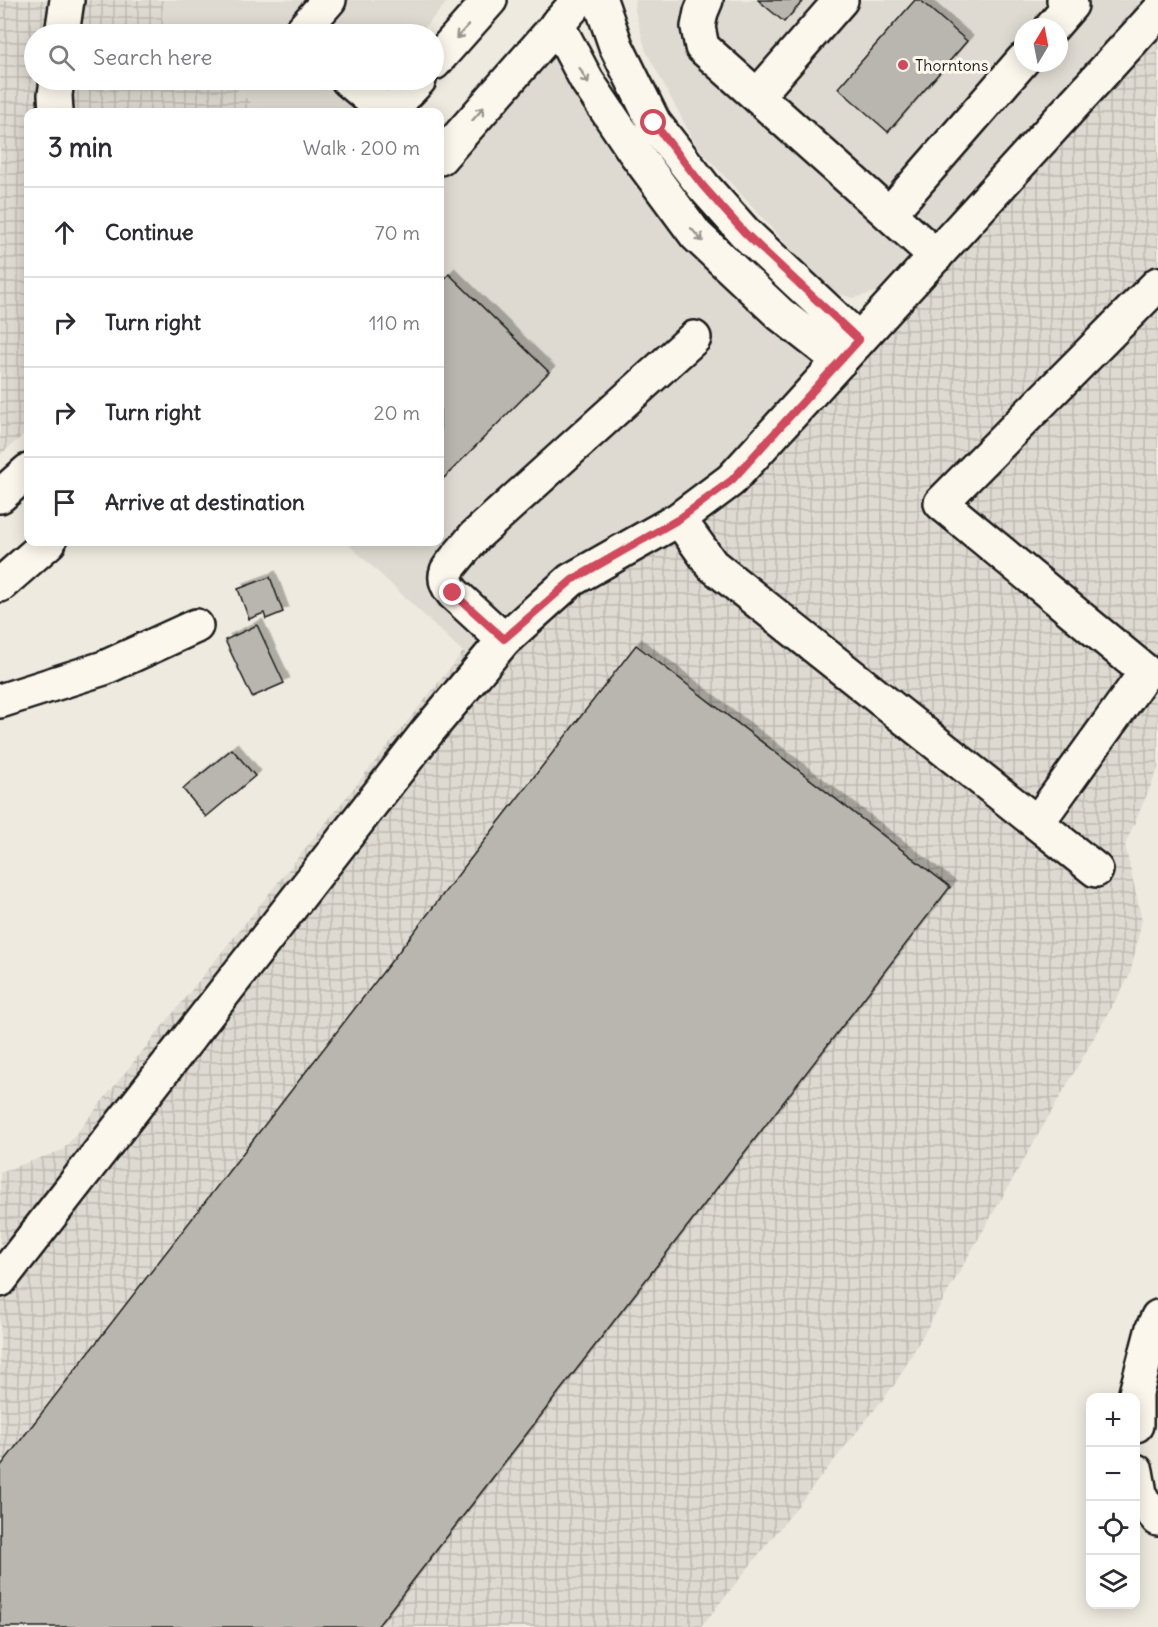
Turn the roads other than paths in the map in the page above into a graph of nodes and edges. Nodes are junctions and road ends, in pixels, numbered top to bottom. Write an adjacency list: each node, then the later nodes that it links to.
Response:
1 (66, 0): 11 (main road)
2 (329, 0): 12 (main road)
3 (490, 0): 13 (main road, one-way to 13)
4 (600, 0): 27 (main road)
5 (706, 0): 18 (main road)
6 (841, 0): 18 (main road)
7 (1065, 0): 10 (main road)
8 (561, 8): 22 (main road, one-way to 8); 27 (main road, one-way to 27)
9 (1152, 12): 24 (main road)
10 (1060, 18)
11 (63, 24)
12 (308, 24)
13 (444, 52)
14 (1014, 70): 23 (main road)
15 (56, 90): 19 (main road)
16 (360, 90): 20 (main road)
17 (409, 90): 21 (main road)
18 (757, 96): 23 (main road)
19 (57, 108)
20 (383, 108)
21 (392, 108)
22 (444, 153)
23 (889, 214): 24 (main road)
24 (936, 255): 27 (main road)
25 (1158, 284): 36 (main road)
26 (694, 338): 34 (main road)
27 (849, 351): 30 (main road)
28 (24, 475): 29 (main road)
29 (0, 496)
30 (679, 519): 34 (main road); 36 (main road)
31 (44, 546): 32 (main road)
32 (0, 585)
33 (196, 626): 35 (main road)
34 (504, 639): 38 (main road)
35 (0, 701)
36 (1037, 823): 37 (main road)
37 (1096, 870)
38 (0, 1280)
39 (1158, 1317): 40 (main road)
40 (1136, 1393)
41 (1140, 1490): 42 (main road)
42 (1158, 1519)

